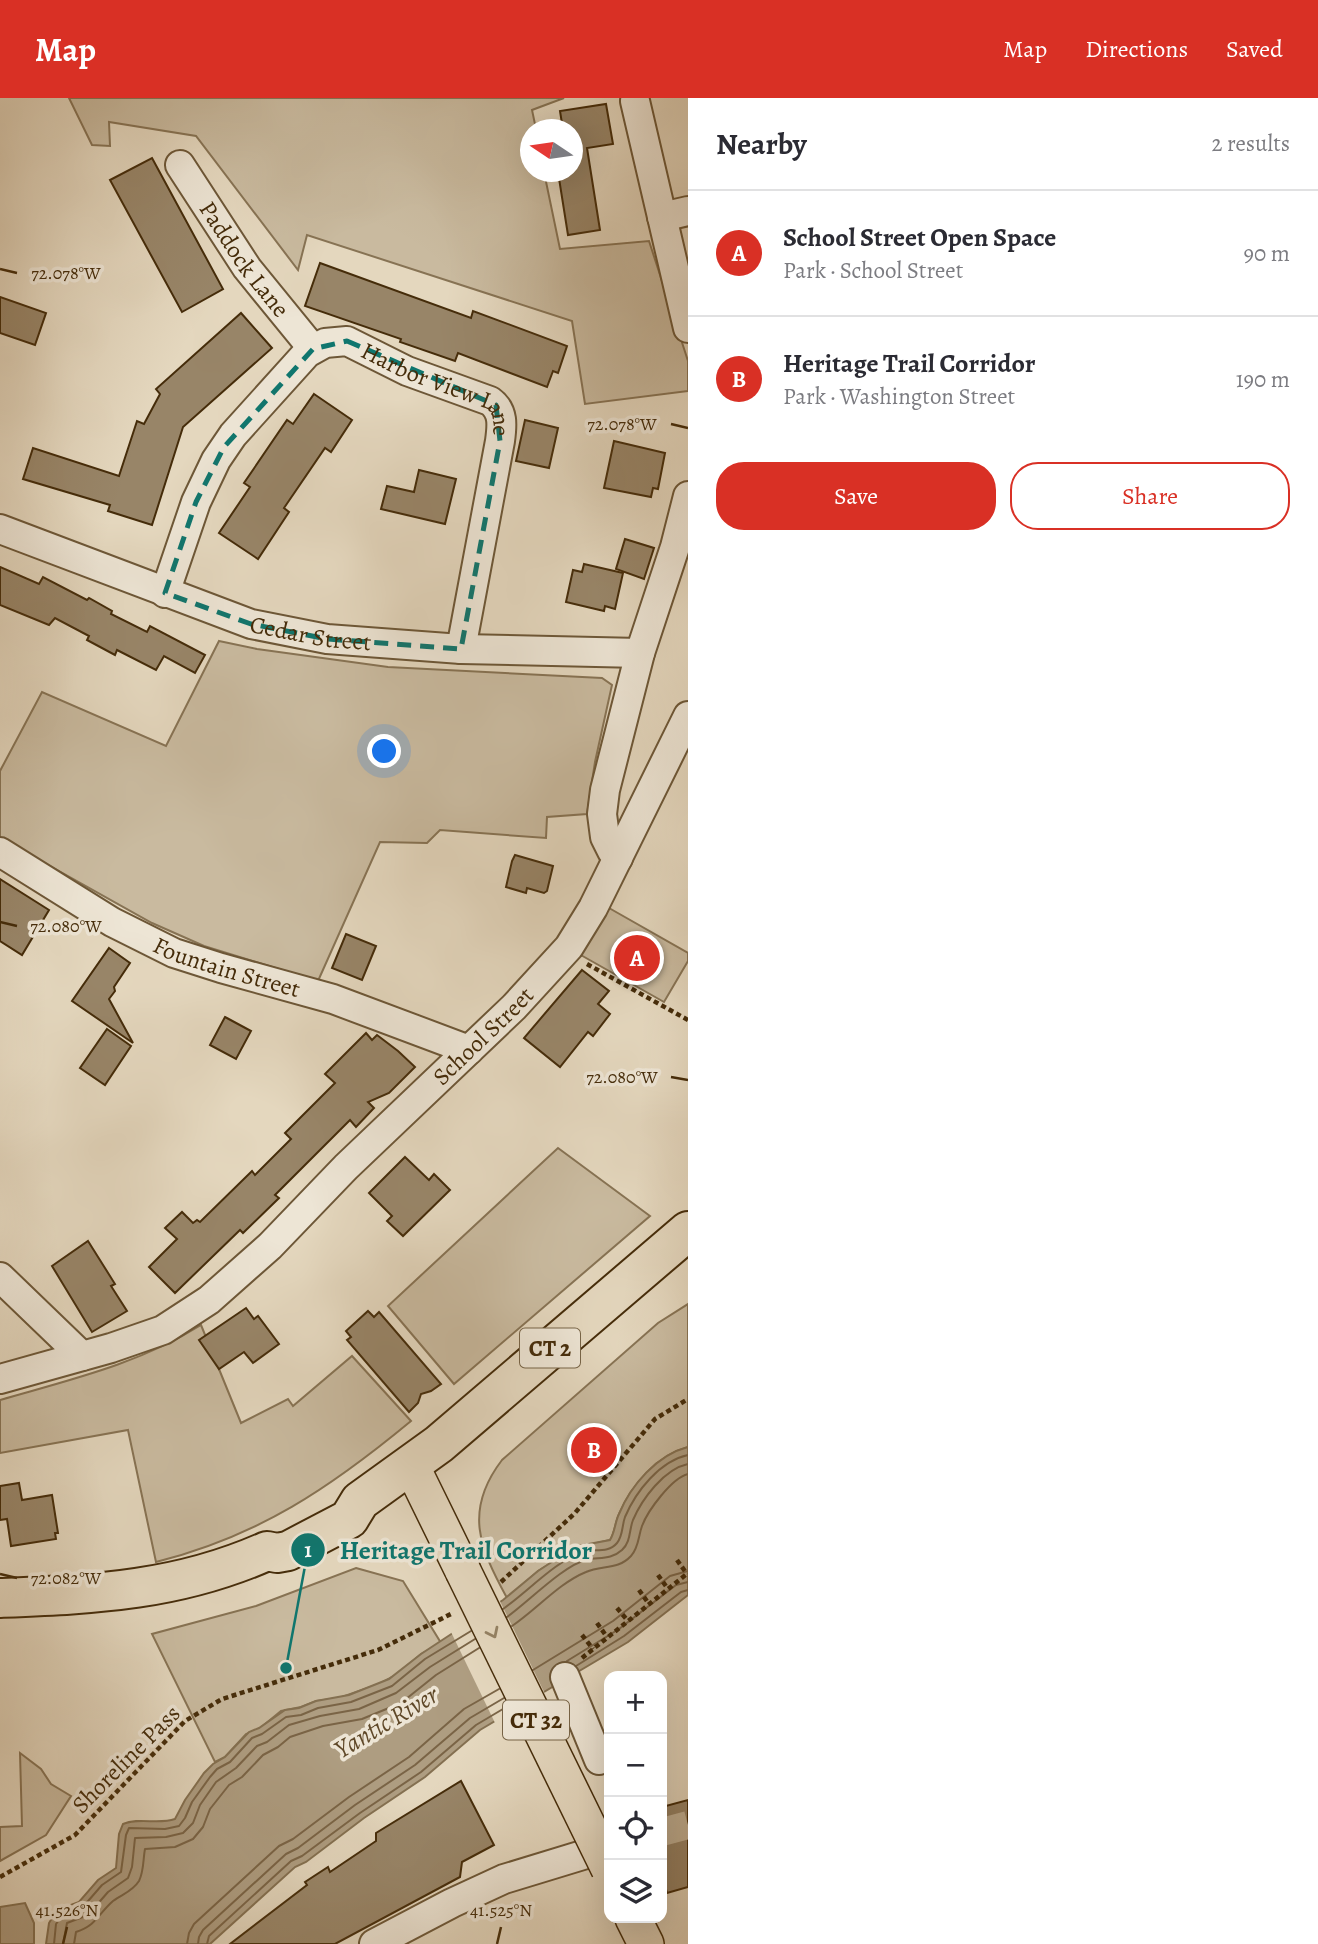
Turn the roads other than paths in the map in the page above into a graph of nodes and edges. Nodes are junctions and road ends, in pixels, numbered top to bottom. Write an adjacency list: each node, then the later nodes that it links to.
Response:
1 (635, 101): 3 (street)
2 (180, 165): 5 (street, Paddock Lane)
3 (675, 214): 4 (street)
4 (688, 328)
5 (313, 349): 8 (street, Harbor View Lane); 9 (street, Harbor View Lane)
6 (688, 496): 10 (street)
7 (0, 529): 8 (street, Cedar Street)
8 (165, 593): 9 (street, Cedar Street)
9 (461, 649): 10 (street, Cedar Street)
10 (640, 653): 13 (street)
11 (688, 716): 13 (street, School Street)
12 (0, 852): 14 (street, Fountain Street)
13 (618, 858): 14 (street, School Street)
14 (468, 1050): 17 (street, School Street)
15 (688, 1231): 19 (highway, CT 2)
16 (0, 1277): 17 (street)
17 (82, 1356): 18 (street, School Street)
18 (0, 1379)
19 (411, 1465): 20 (highway, CT 2); 24 (main road, CT 32, one-way to 24, bridge)
20 (0, 1598)
21 (572, 1669): 22 (street)
22 (599, 1760)
23 (604, 1849): 26 (street)
24 (605, 1860)
25 (636, 1923): 27 (main road)
26 (374, 1944)
27 (646, 1944)

